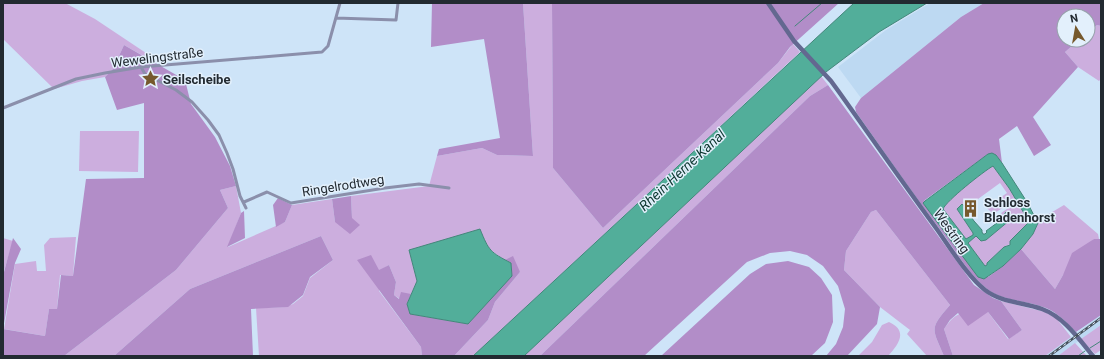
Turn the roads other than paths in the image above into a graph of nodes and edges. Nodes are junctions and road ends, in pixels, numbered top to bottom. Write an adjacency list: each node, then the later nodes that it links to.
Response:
1 (340, 3): 4 (street)
2 (398, 3): 4 (street)
3 (768, 3): 10 (main road, Westring)
4 (336, 18): 5 (street, Wewelingstraße)
5 (141, 67): 6 (street, Wewelingstraße); 8 (street)
6 (3, 108)
7 (449, 188): 8 (street, Ringelrodtweg)
8 (244, 202): 9 (street)
9 (246, 208)
10 (1092, 354)

